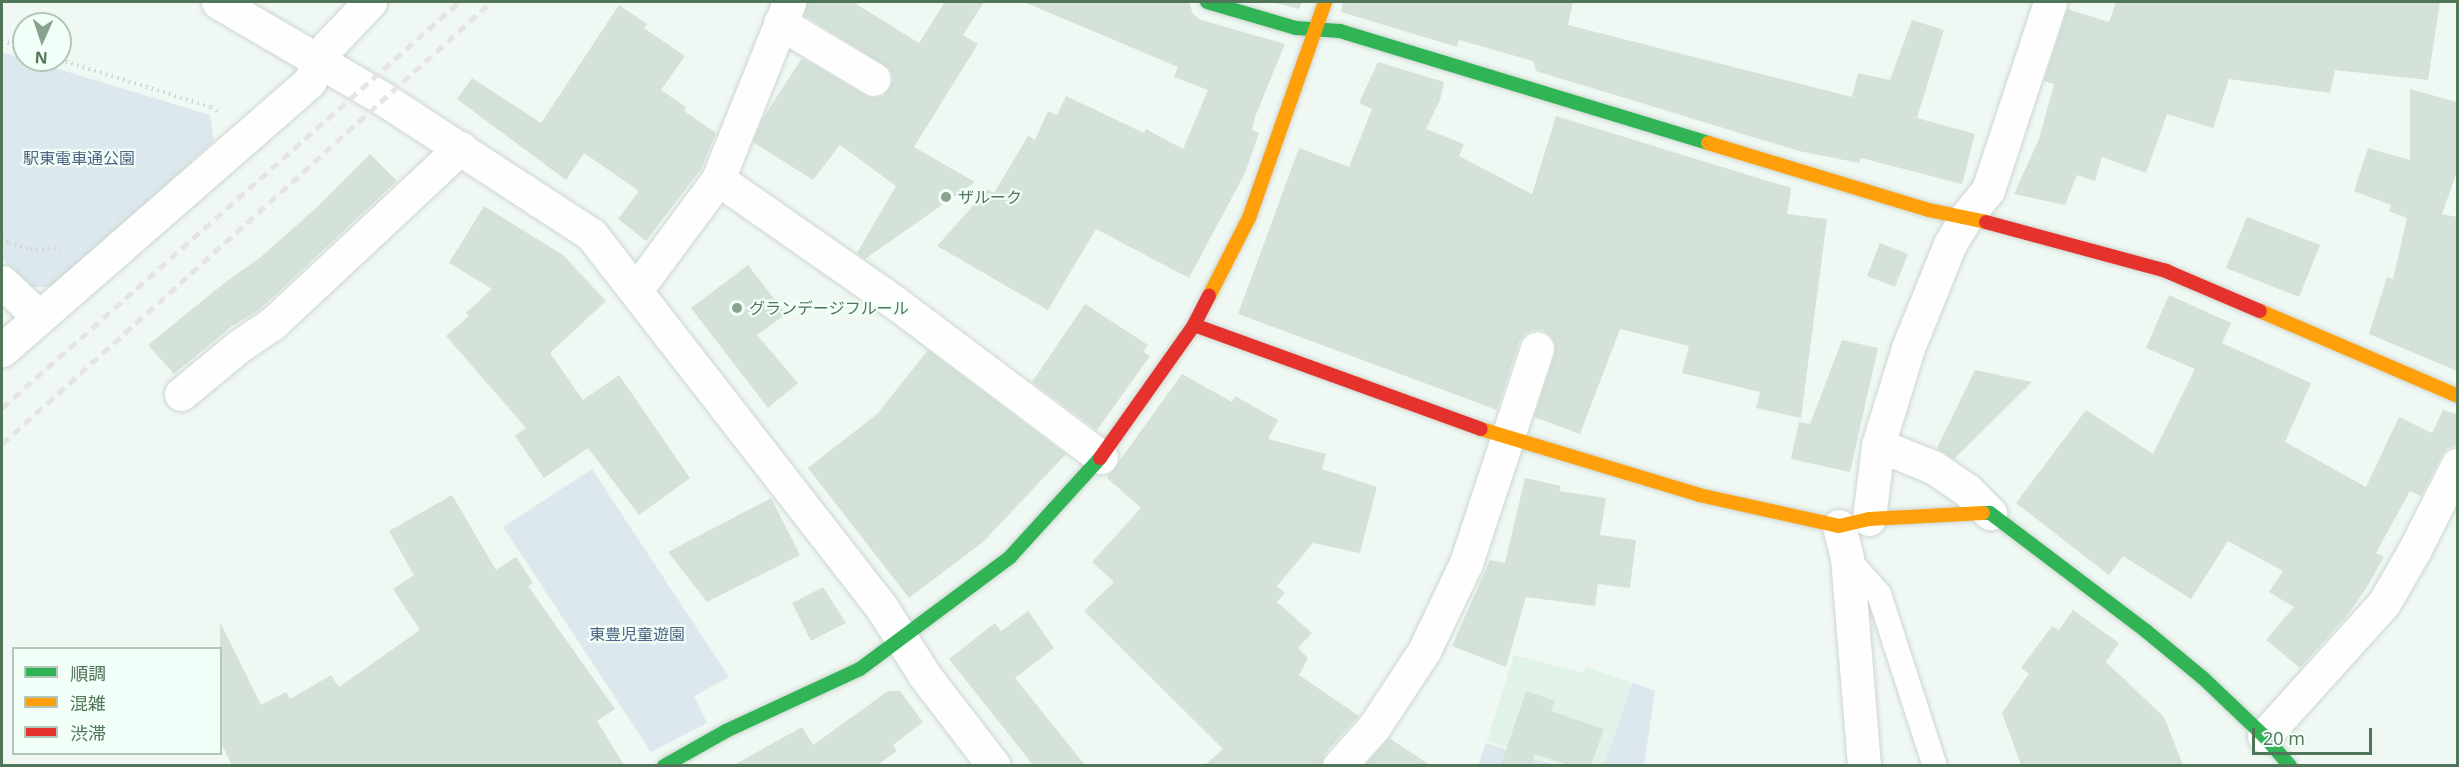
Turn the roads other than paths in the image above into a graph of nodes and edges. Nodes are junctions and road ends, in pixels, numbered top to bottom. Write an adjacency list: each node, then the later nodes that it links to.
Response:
1 (218, 2): 8 (street)
2 (370, 2): 8 (street)
3 (1207, 2): 7 (street)
4 (1325, 2): 7 (street)
5 (2050, 2): 12 (street)
6 (784, 12): 9 (street); 11 (street)
7 (1316, 30): 12 (street); 16 (street)
8 (319, 62): 10 (street); 15 (street)
9 (874, 79)
10 (460, 148): 14 (street); 19 (street)
11 (718, 178): 14 (street); 23 (street)
12 (1966, 217): 20 (street); 22 (street)
13 (2, 282): 15 (street)
14 (636, 290): 28 (street)
15 (39, 317): 18 (street)
16 (1194, 325): 21 (street); 23 (street)
17 (1537, 348): 21 (street)
18 (2, 350)
19 (181, 394)
20 (2457, 396)
21 (1507, 438): 26 (street); 32 (street)
22 (1878, 445): 25 (street); 26 (street)
23 (1101, 457): 28 (street)
24 (2457, 464): 29 (street)
25 (1990, 513): 26 (street); 29 (street)
26 (1854, 522): 27 (street)
27 (1847, 558): 33 (street); 34 (lane)
28 (901, 639): 30 (street); 31 (street)
29 (2264, 736): 35 (street)
30 (664, 765)
31 (994, 765)
32 (1339, 765)
33 (1864, 765)
34 (1935, 765)
35 (2289, 765)

